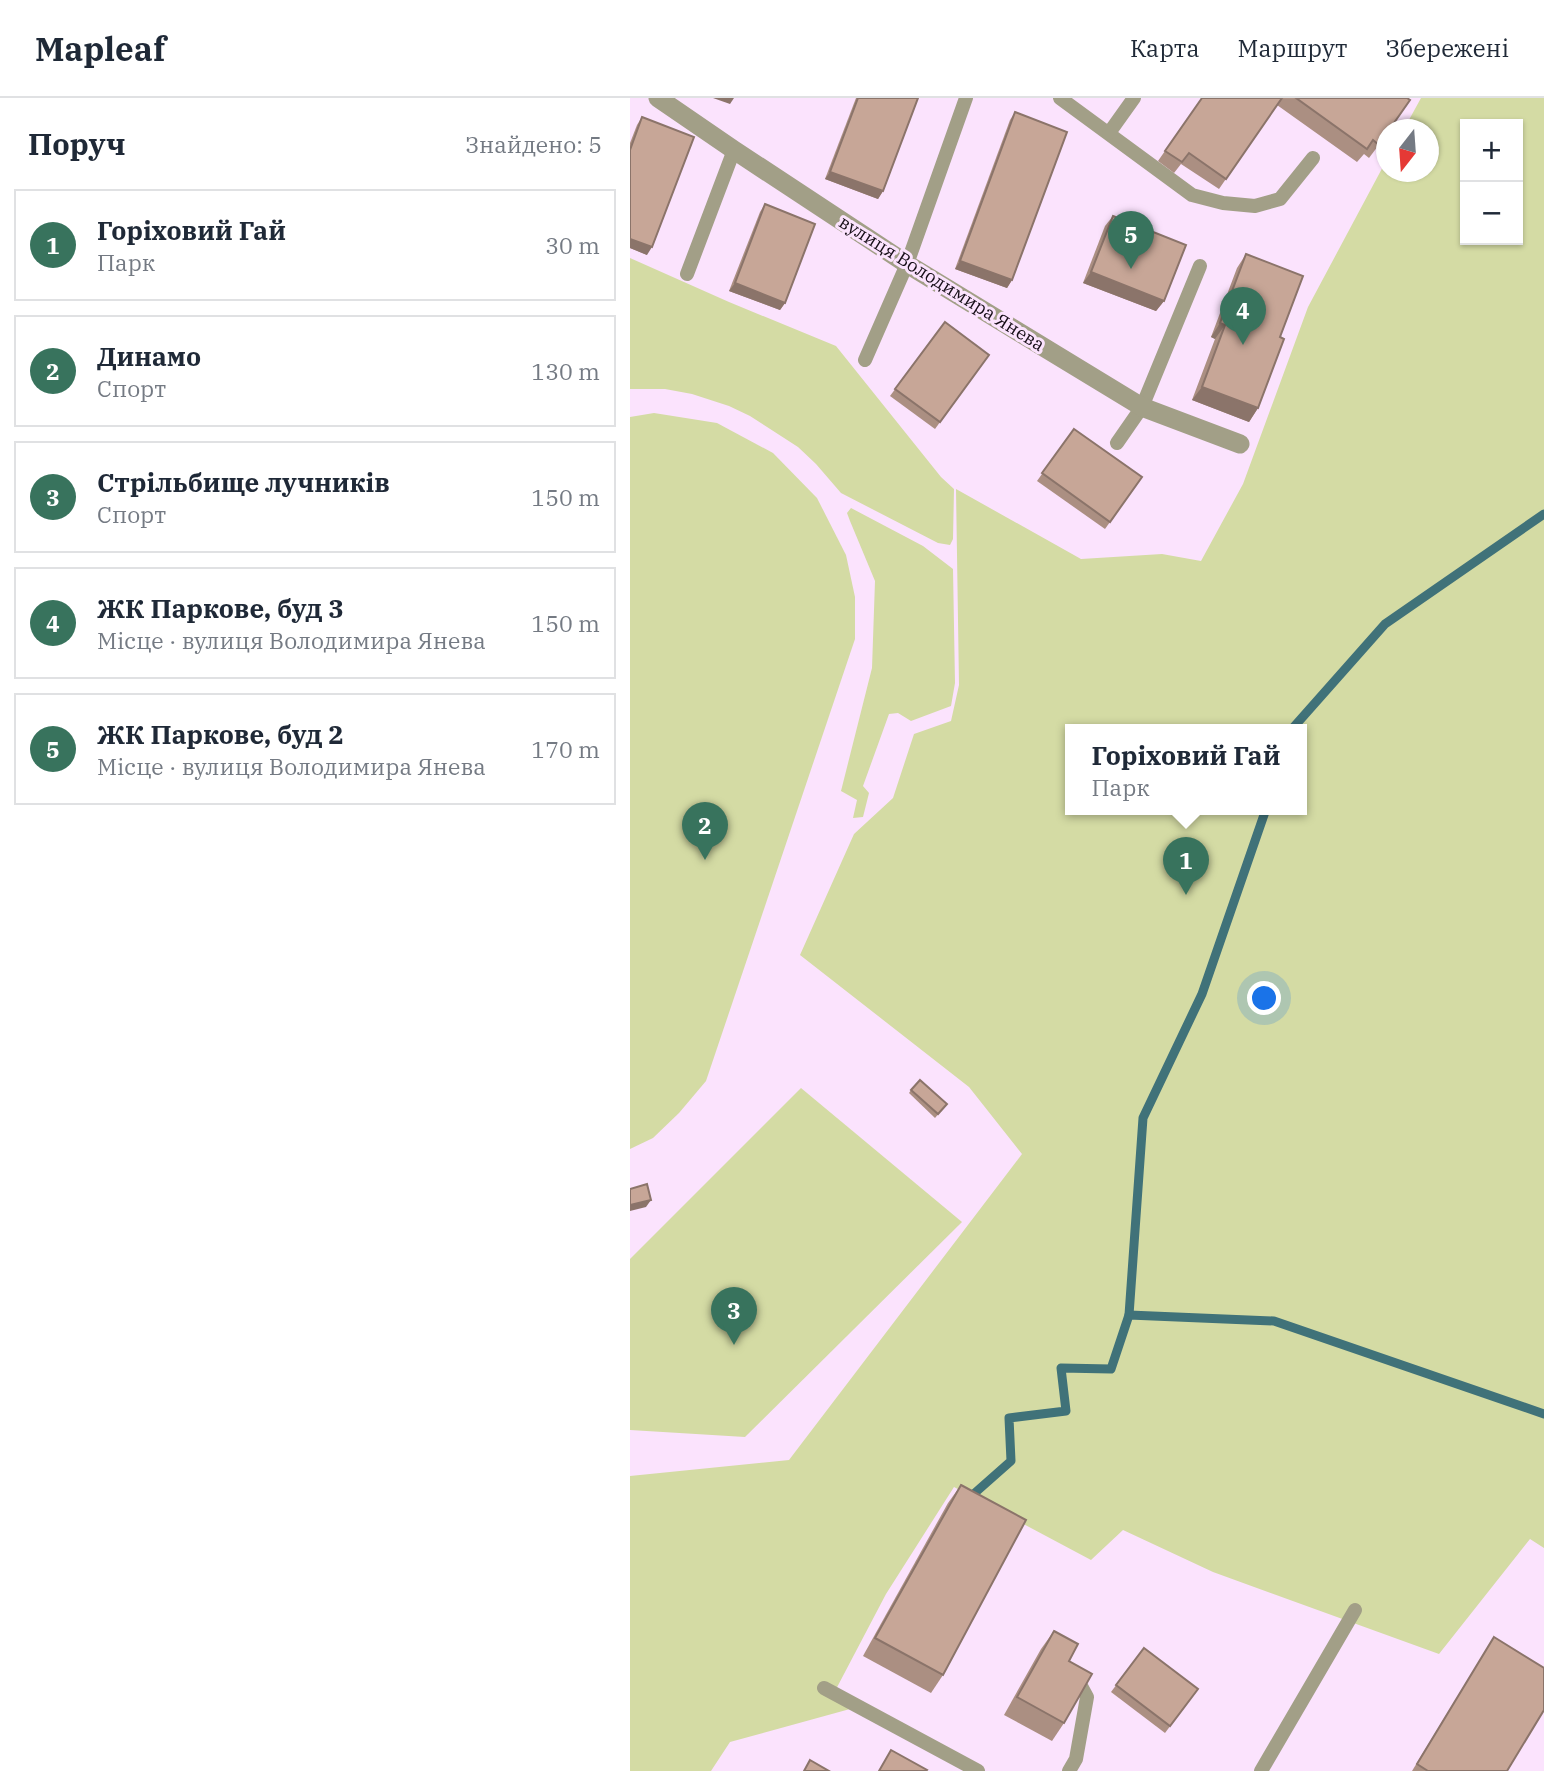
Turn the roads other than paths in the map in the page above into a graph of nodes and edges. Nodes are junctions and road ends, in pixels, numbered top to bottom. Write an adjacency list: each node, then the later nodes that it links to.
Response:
1 (658, 98): 6 (street, вулиця Володимира Янева)
2 (966, 98): 8 (lane)
3 (1060, 98): 5 (lane)
4 (1134, 98): 5 (lane)
5 (1109, 133): 7 (lane)
6 (734, 150): 8 (street, вулиця Володимира Янева); 10 (lane)
7 (1312, 158)
8 (907, 264): 11 (lane); 12 (street, вулиця Володимира Янева)
9 (1200, 266): 12 (lane)
10 (687, 274)
11 (866, 360)
12 (1142, 407): 13 (lane); 14 (street, вулиця Володимира Янева)
13 (1117, 443)
14 (1240, 444)
15 (1355, 1610): 20 (lane)
16 (1069, 1665): 19 (lane)
17 (824, 1688): 18 (lane)
18 (978, 1771)
19 (1069, 1771)
20 (1261, 1771)

